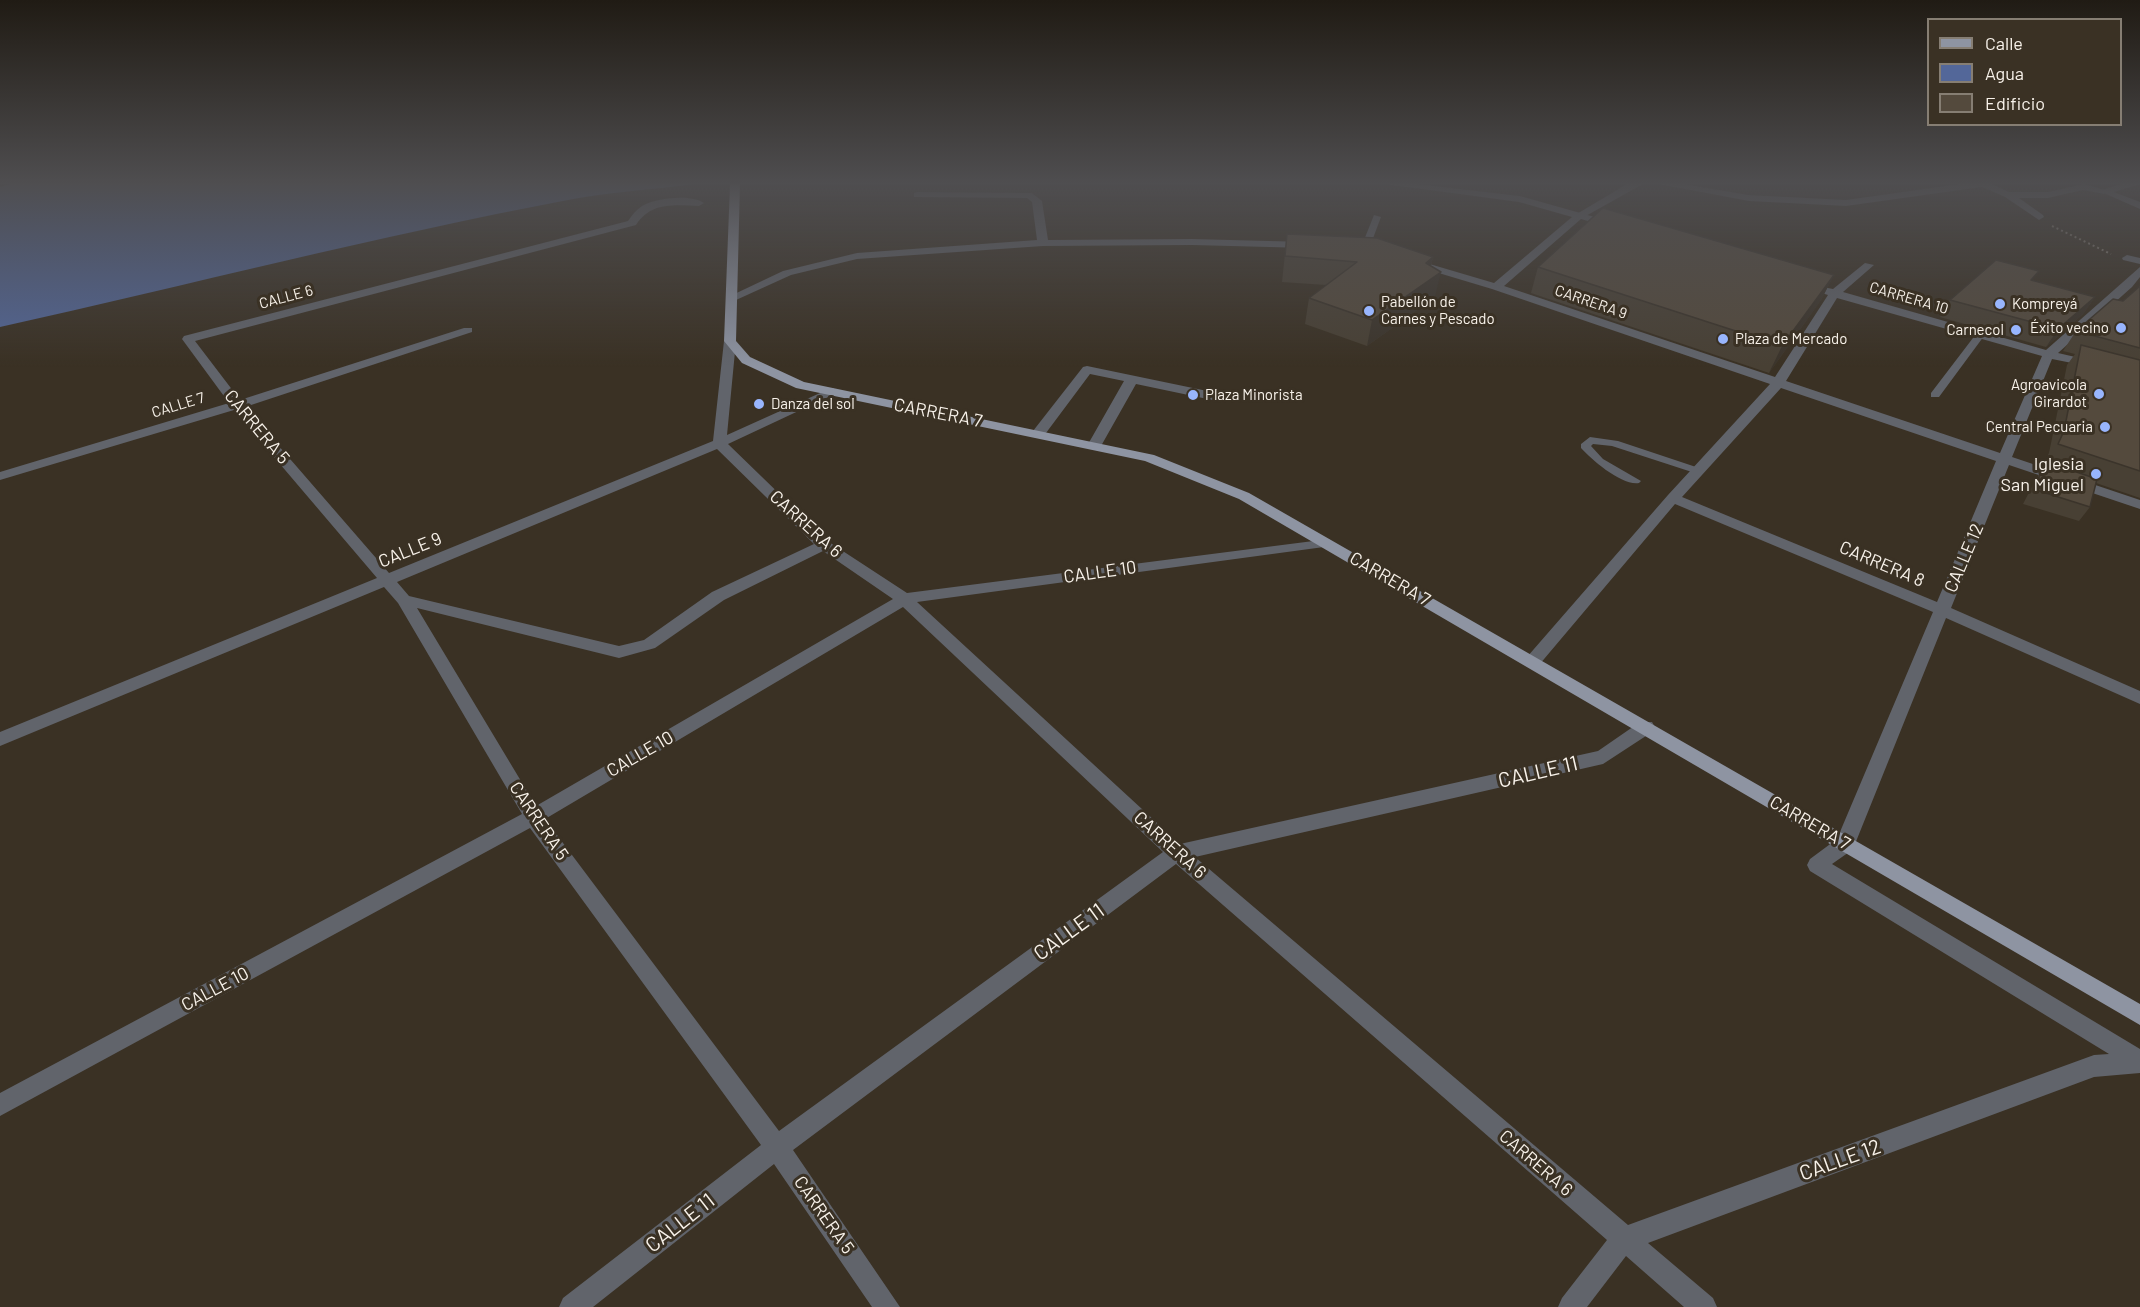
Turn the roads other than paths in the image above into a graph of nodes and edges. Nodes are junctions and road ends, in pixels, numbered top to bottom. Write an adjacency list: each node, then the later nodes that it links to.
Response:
1 (548, 245): 21 (street, CALLE 6)
2 (734, 245): 18 (main road)
3 (1014, 245): 18 (street)
4 (1307, 245): 7 (street)
5 (1362, 245): 8 (lane)
6 (1545, 245): 16 (street)
7 (1318, 246)
8 (1355, 249): 9 (street)
9 (1378, 254)
10 (2127, 258): 12 (street)
11 (1408, 261): 16 (street, CARRERA 9)
12 (2140, 261)
13 (1869, 265): 17 (street)
14 (2140, 270): 23 (street, CALLE 12)
15 (1790, 280): 17 (street, CARRERA 10)
16 (1496, 287): 26 (street, CARRERA 9)
17 (1834, 294): 20 (street, CARRERA 10); 26 (street)
18 (732, 298): 22 (main road)
19 (468, 330): 30 (street, CALLE 7)
20 (1979, 336): 23 (street, CARRERA 10); 28 (lane)
21 (188, 339): 30 (street, CARRERA 5)
22 (730, 341): 27 (main road, CARRERA 7); 32 (street)
23 (2049, 354): 24 (street, CARRERA 10); 34 (street, CALLE 12)
24 (2106, 369)
25 (1132, 379): 29 (street); 31 (street); 33 (street)
26 (1778, 383): 34 (street, CARRERA 9); 35 (street)
27 (833, 392): 31 (main road, CARRERA 7); 32 (street, CALLE 9)
28 (1935, 395)
29 (1217, 397)
30 (237, 405): 36 (street, CALLE 7); 42 (street, CARRERA 5)
31 (1038, 434): 33 (main road, CARRERA 7)
32 (719, 443): 41 (street, CARRERA 6); 42 (street, CALLE 9)
33 (1094, 446): 40 (main road, CARRERA 7)
34 (2004, 459): 39 (street, CARRERA 9); 45 (street, CALLE 12)
35 (1698, 471): 37 (lane); 38 (street)
36 (0, 476)
37 (1635, 481)
38 (1673, 498): 45 (street, CARRERA 8); 46 (street)
39 (2140, 505)
40 (1324, 542): 43 (street, CALLE 10); 46 (main road, CARRERA 7)
41 (824, 545): 43 (street, CARRERA 6); 44 (street)
42 (387, 581): 44 (street, CARRERA 5); 49 (street, CALLE 9)
43 (904, 599): 50 (street, CALLE 10); 52 (street, CARRERA 6)
44 (404, 600): 50 (street, CARRERA 5)
45 (1942, 610): 47 (street, CARRERA 8); 51 (street, CALLE 12)
46 (1533, 661): 48 (main road, CARRERA 7)
47 (2140, 698)
48 (1646, 727): 51 (main road, CARRERA 7); 52 (street, CALLE 11)
49 (0, 739)
50 (533, 817): 55 (street, CALLE 10); 56 (street, CARRERA 5)
51 (1845, 844): 53 (main road, CARRERA 7); 54 (street, CARRERA 7)
52 (1177, 853): 56 (street, CALLE 11); 57 (street, CARRERA 6)
53 (2140, 1015)
54 (2140, 1061): 57 (street, CALLE 12)
55 (0, 1105)
56 (777, 1147): 58 (street, CALLE 11); 59 (street, CARRERA 5)
57 (1624, 1239): 60 (street); 61 (street, CARRERA 6)
58 (572, 1307)
59 (887, 1307)
60 (1571, 1307)
61 (1704, 1307)

